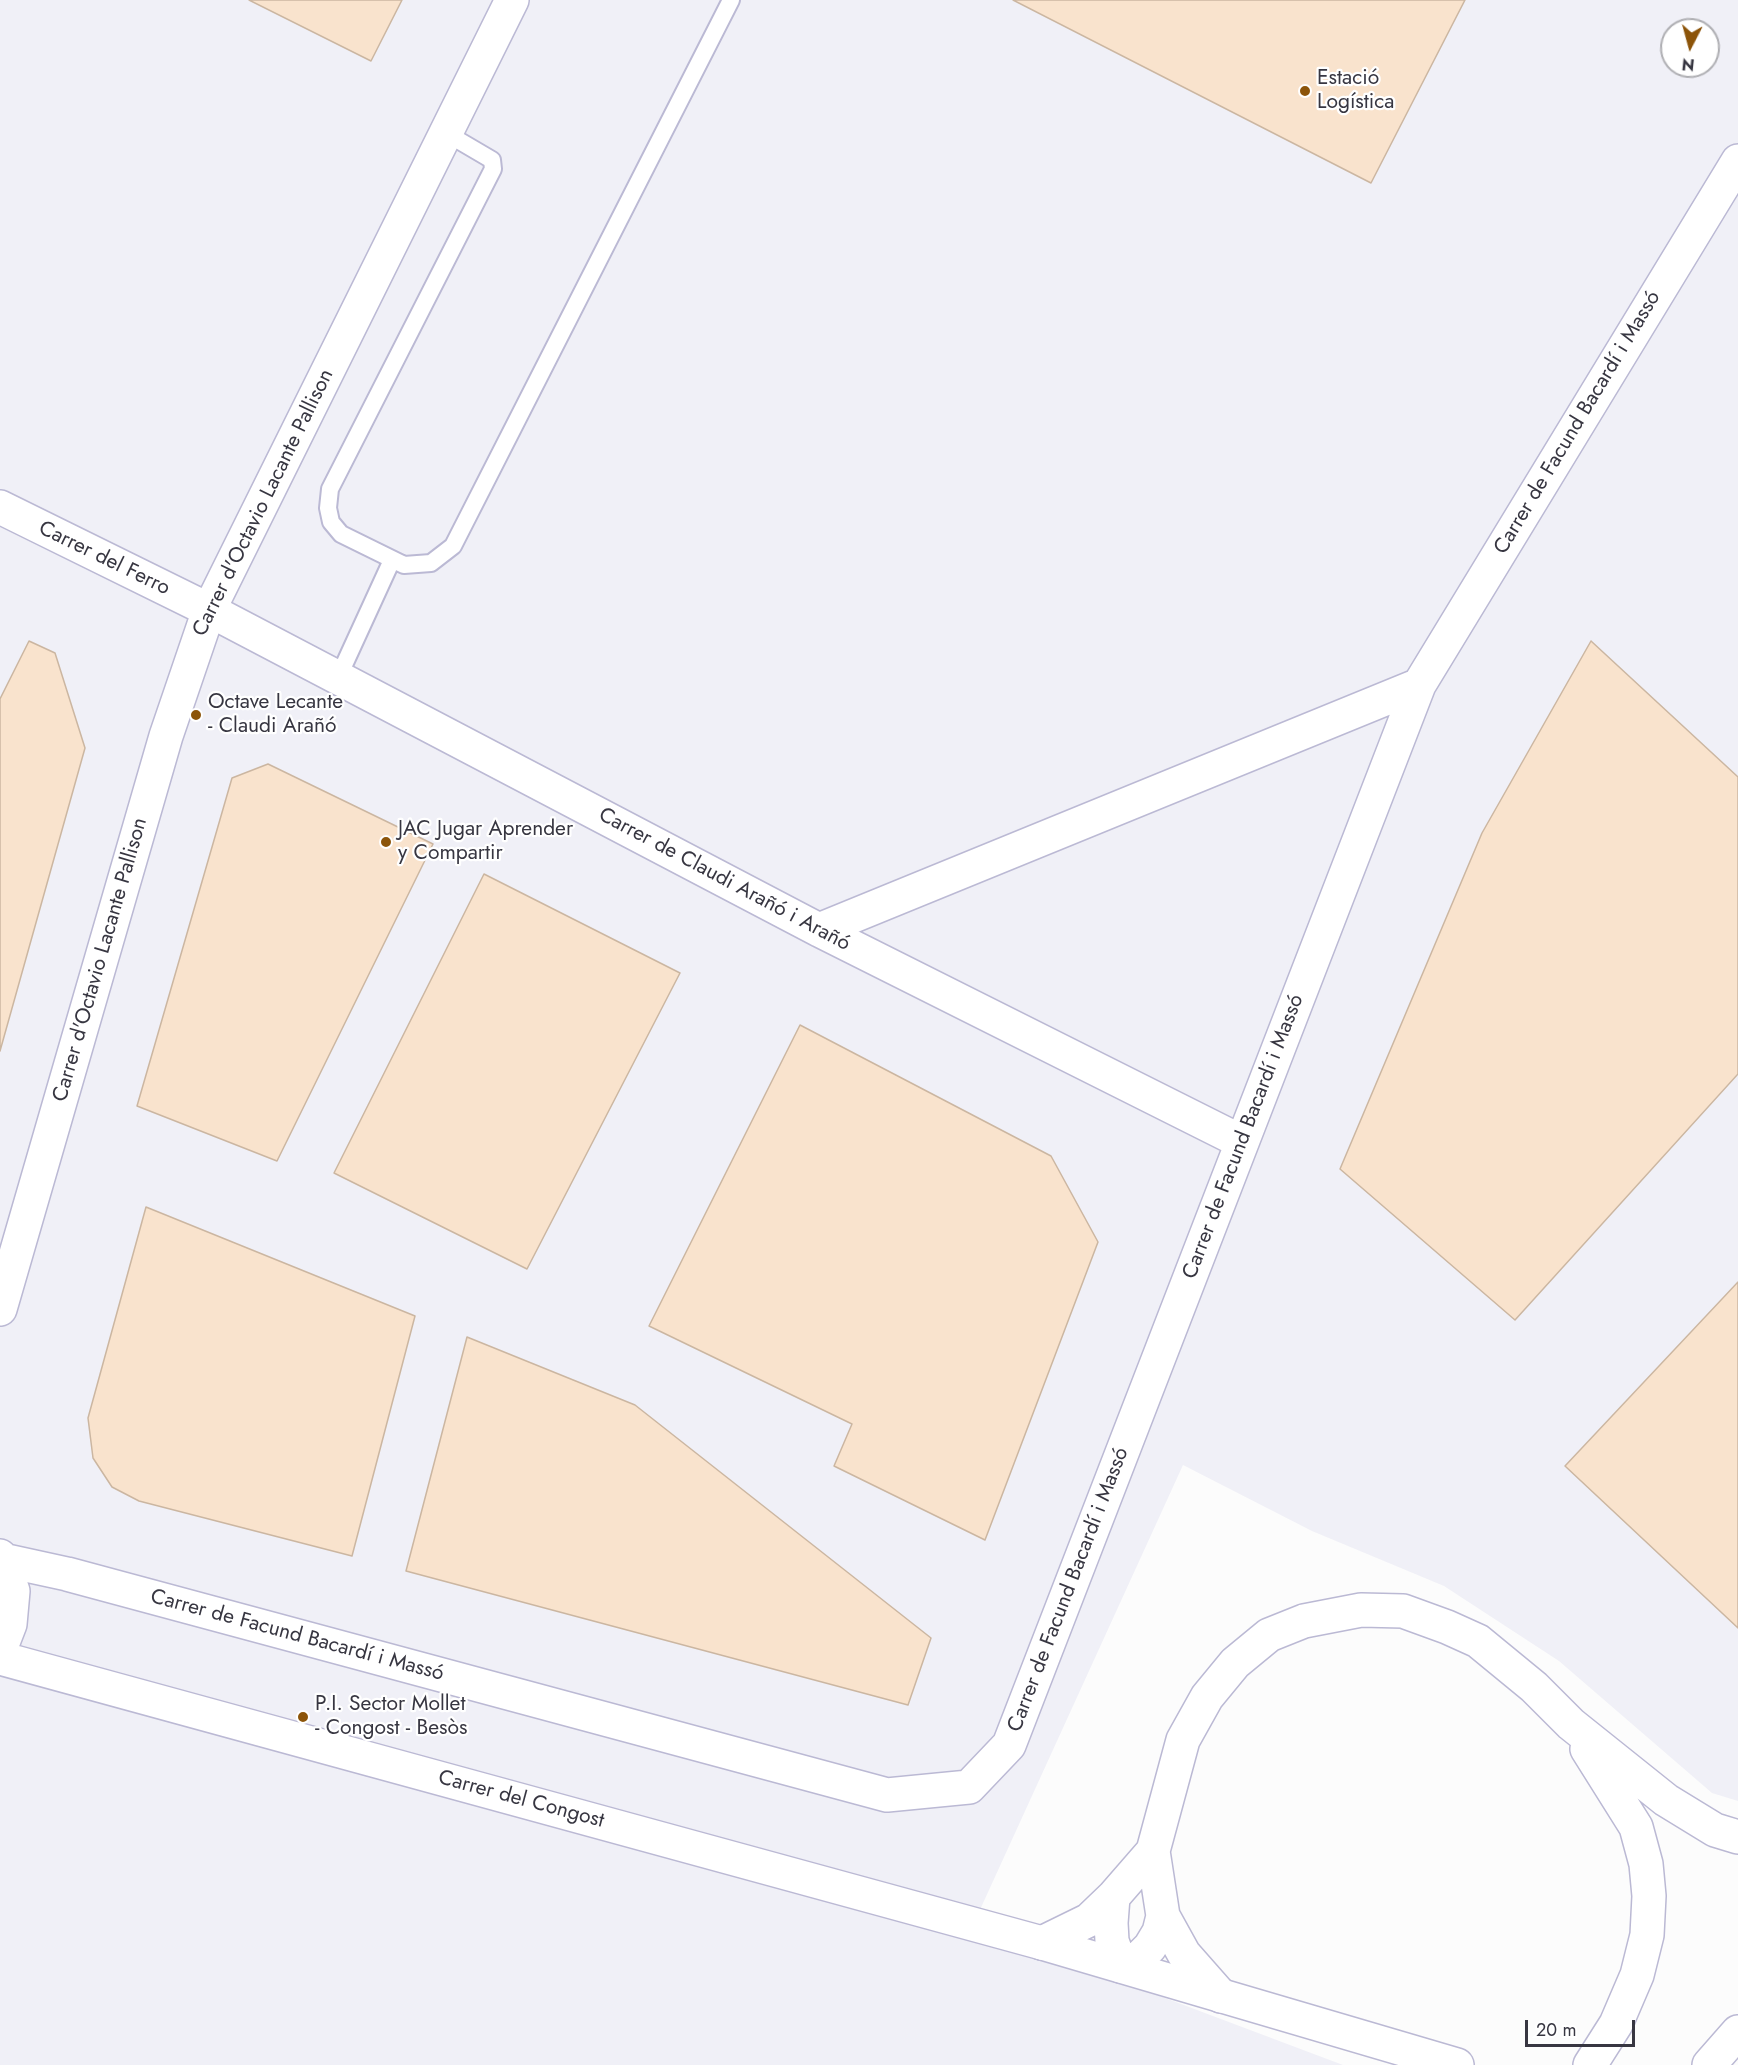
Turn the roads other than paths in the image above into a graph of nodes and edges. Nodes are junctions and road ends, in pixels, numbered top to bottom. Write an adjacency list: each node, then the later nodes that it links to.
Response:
1 (512, 0): 3 (main road, Carrer d'Octavio Lacante Pallison)
2 (731, 0): 6 (lane)
3 (446, 133): 6 (lane); 7 (main road, Carrer d'Octavio Lacante Pallison)
4 (1738, 161): 9 (main road, Carrer de Facund Bacardí i Massó)
5 (0, 507): 7 (main road, Carrer del Ferro)
6 (392, 560): 8 (lane)
7 (208, 610): 8 (main road, Carrer de Claudi Arañó i Arañó); 12 (main road, Carrer d'Octavio Lacante Pallison)
8 (338, 678): 10 (main road, Carrer de Claudi Arañó i Arañó)
9 (1419, 685): 10 (main road); 11 (main road, Carrer de Facund Bacardí i Massó)
10 (819, 930): 11 (main road, Carrer de Claudi Arañó i Arañó)
11 (1242, 1142): 13 (main road, Carrer de Facund Bacardí i Massó)
12 (0, 1309)
13 (1, 1558): 14 (main road)
14 (0, 1650)
15 (0, 1658): 21 (main road, Carrer del Congost)
16 (1571, 1724): 17 (main road); 18 (main road); 26 (main road)
17 (1738, 1837)
18 (1153, 1851): 19 (main road); 20 (main road)
19 (1113, 1896): 21 (main road); 22 (main road)
20 (1163, 1916): 22 (main road); 23 (main road)
21 (1042, 1943): 22 (main road, Carrer del Congost)
22 (1121, 1966): 23 (main road, Carrer del Congost)
23 (1221, 1996): 25 (main road, Carrer del Congost)
24 (1738, 2031): 27 (main road)
25 (1457, 2065)
26 (1590, 2065)
27 (1709, 2065)

